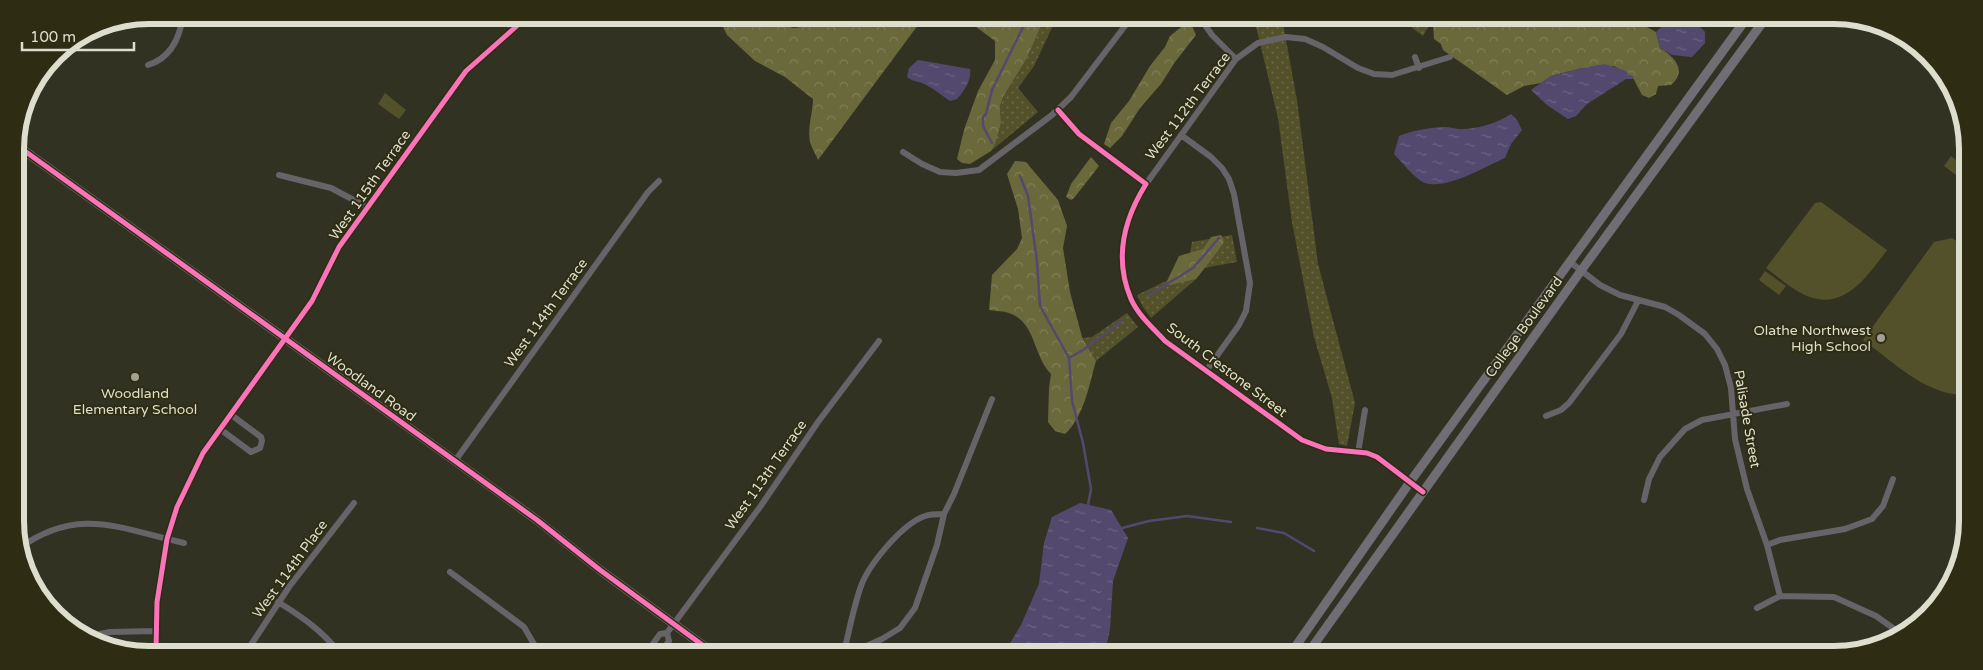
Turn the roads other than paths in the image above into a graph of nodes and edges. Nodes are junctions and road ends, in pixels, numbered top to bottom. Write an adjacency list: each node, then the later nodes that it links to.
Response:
1 (180, 24): 12 (street)
2 (509, 24): 8 (street)
3 (519, 24): 8 (street, West 115th Terrace)
4 (1126, 24): 14 (street)
5 (1204, 24): 11 (street)
6 (1742, 24): 22 (main road, College Boulevard)
7 (1761, 24): 23 (main road, College Boulevard)
8 (514, 28): 21 (street, West 115th Terrace)
9 (1415, 57): 13 (street)
10 (1450, 57): 13 (street, West 112th Terrace)
11 (1236, 59): 13 (street, West 112th Terrace); 15 (street, West 112th Terrace)
12 (148, 65)
13 (1419, 68)
14 (1058, 110): 17 (street); 20 (street)
15 (1181, 135): 20 (street, West 112th Terrace); 27 (street)
16 (24, 150): 25 (main road, Woodland Road)
17 (903, 152)
18 (280, 175): 21 (street)
19 (658, 181): 36 (street, West 114th Terrace)
20 (1146, 184): 27 (street, South Crestone Street)
21 (367, 207): 25 (street, West 115th Terrace)
22 (1570, 262): 23 (street, Palisade Street); 38 (main road, College Boulevard)
23 (1582, 270): 24 (street, Palisade Street); 39 (main road, College Boulevard)
24 (1638, 301): 32 (street, Palisade Street); 33 (street)
25 (285, 339): 31 (street, West 115th Terrace); 36 (main road, Woodland Road)
26 (879, 341): 51 (street, West 113th Terrace)
27 (1206, 371): 35 (street, South Crestone Street)
28 (992, 399): 42 (street)
29 (1787, 404): 32 (street)
30 (1365, 410): 35 (street)
31 (230, 414): 34 (street, West 115th Terrace); 34 (street)
32 (1732, 414): 40 (street); 46 (street, Palisade Street)
33 (1546, 416)
34 (220, 429): 43 (street, West 115th Terrace)
35 (1358, 453): 38 (street, South Crestone Street)
36 (455, 462): 51 (main road, Woodland Road)
37 (1893, 479): 46 (street)
38 (1410, 482): 39 (street, South Crestone Street); 65 (main road, College Boulevard)
39 (1423, 492): 66 (main road, College Boulevard)
40 (1644, 500)
41 (354, 503): 49 (street, West 114th Place)
42 (944, 514): 63 (street); 64 (street)
43 (167, 539): 44 (street); 45 (street); 53 (street, West 115th Terrace)
44 (184, 543)
45 (26, 544)
46 (1766, 546): 48 (street, Palisade Street)
47 (450, 572): 59 (street)
48 (1780, 596): 50 (street); 52 (street)
49 (278, 602): 57 (street, West 114th Place); 58 (street)
50 (1757, 608)
51 (674, 624): 54 (street, West 113th Terrace); 62 (main road, Woodland Road)
52 (1896, 630)
53 (155, 631): 55 (street); 56 (street, West 115th Terrace)
54 (667, 633): 60 (street); 61 (street)
55 (96, 635)
56 (156, 646)
57 (250, 646)
58 (334, 646)
59 (535, 646)
60 (651, 646)
61 (665, 646)
62 (704, 646)
63 (846, 646)
64 (865, 646)
65 (1296, 646)
66 (1313, 646)

